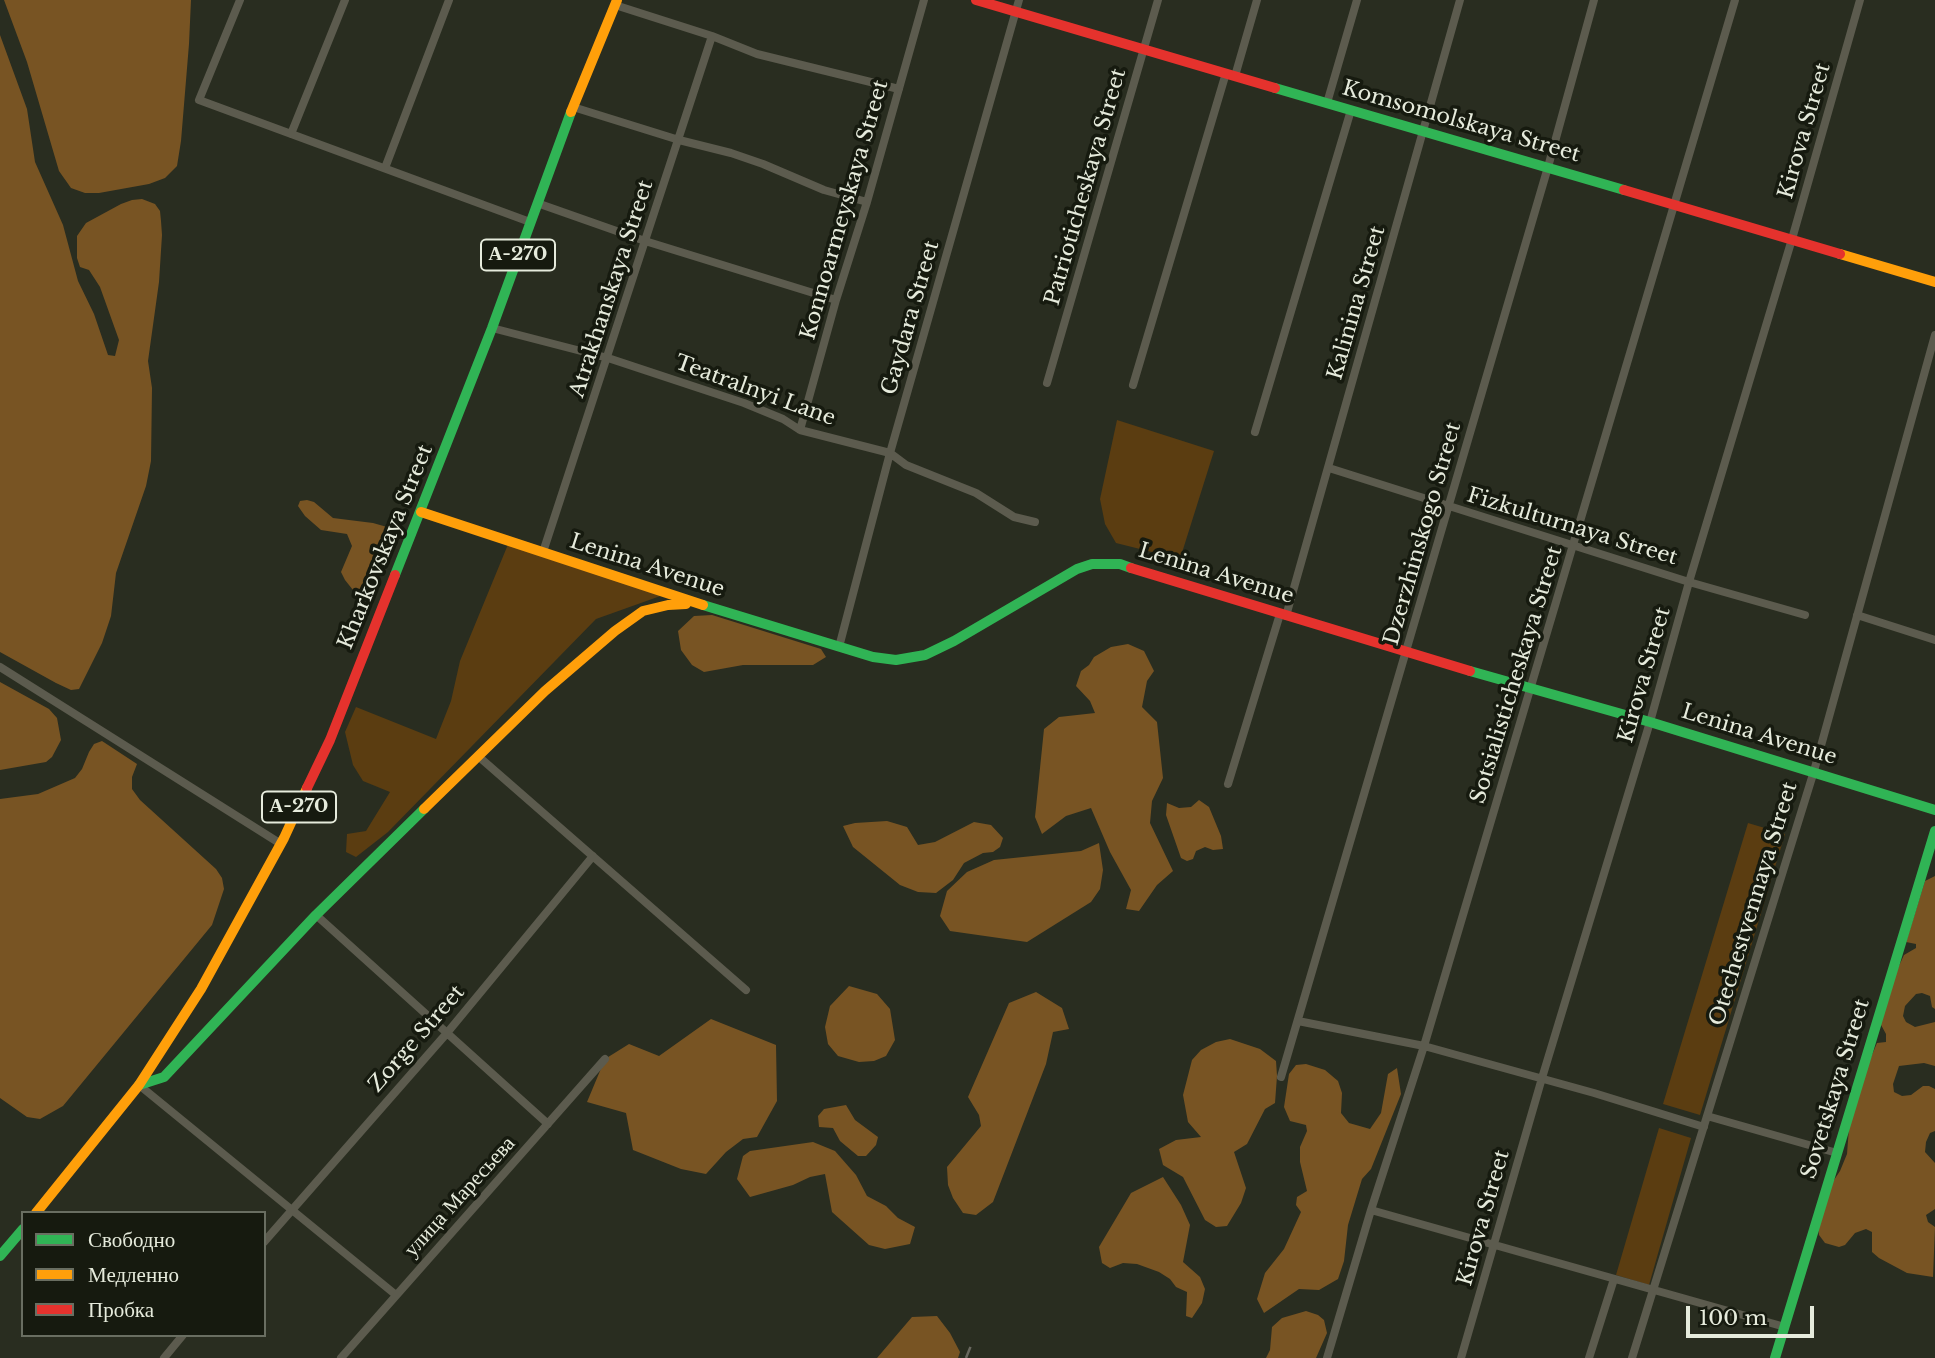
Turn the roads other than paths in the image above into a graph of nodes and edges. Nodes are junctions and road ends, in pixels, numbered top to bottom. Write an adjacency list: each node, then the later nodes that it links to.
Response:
1 (240, 0): 24 (street)
2 (345, 0): 24 (street)
3 (449, 0): 27 (street)
4 (924, 0): 19 (street, Konnoarmeyskaya Street)
5 (976, 0): 15 (main road, Komsomolskaya Street)
6 (1019, 0): 15 (street, Gaydara Street)
7 (1158, 0): 17 (street, Patrioticheskaya Street)
8 (1257, 0): 18 (street)
9 (1357, 0): 20 (street)
10 (1461, 0): 23 (street, Kalinina Street)
11 (1594, 0): 26 (street, Dzerzhinskogo Street)
12 (1735, 0): 30 (street, Sotsialisticheskaya Street)
13 (1860, 0): 32 (street, Kirova Street)
14 (616, 3): 16 (street); 21 (main road, Kharkovskaya Street / А-270)
15 (1016, 12): 17 (main road, Komsomolskaya Street); 43 (street, Gaydara Street)
16 (712, 36): 19 (street); 25 (street, Atrakhanskaya Street)
17 (1144, 49): 18 (main road, Komsomolskaya Street); 39 (street, Patrioticheskaya Street)
18 (1231, 75): 20 (main road, Komsomolskaya Street); 40 (street)
19 (899, 89): 28 (street, Konnoarmeyskaya Street)
20 (1327, 103): 22 (main road, Komsomolskaya Street)
21 (573, 107): 25 (street); 29 (main road, Kharkovskaya Street / А-270)
22 (1351, 110): 23 (main road, Komsomolskaya Street); 42 (street)
23 (1423, 131): 26 (main road, Komsomolskaya Street); 44 (street, Kalinina Street)
24 (291, 134): 27 (street)
25 (679, 140): 28 (street); 33 (street, Atrakhanskaya Street)
26 (1548, 167): 30 (main road, Komsomolskaya Street); 45 (street, Dzerzhinskogo Street)
27 (385, 168): 31 (street)
28 (867, 202): 35 (street, Konnoarmeyskaya Street)
29 (537, 203): 31 (main road, Kharkovskaya Street / А-270); 33 (street)
30 (1675, 205): 32 (main road, Komsomolskaya Street); 48 (street, Sotsialisticheskaya Street)
31 (530, 222): 36 (main road, Kharkovskaya Street / А-270)
32 (1792, 239): 34 (main road, Komsomolskaya Street); 50 (street, Kirova Street)
33 (645, 241): 35 (street); 38 (street, Atrakhanskaya Street)
34 (1935, 282)
35 (836, 300): 41 (street, Konnoarmeyskaya Street)
36 (492, 328): 38 (street, Teatralnyi Lane); 46 (main road, Kharkovskaya Street / А-270)
37 (1935, 335): 54 (street, Otechestvennaya Street)
38 (608, 358): 41 (street, Teatralnyi Lane); 49 (street, Atrakhanskaya Street)
39 (1047, 383)
40 (1133, 385)
41 (800, 430): 43 (street, Teatralnyi Lane)
42 (1255, 432)
43 (890, 453): 47 (street, Teatralnyi Lane); 56 (street, Gaydara Street)
44 (1329, 468): 45 (street, Fizkulturnaya Street); 52 (street, Kalinina Street)
45 (1449, 506): 48 (street, Fizkulturnaya Street); 57 (street, Dzerzhinskogo Street)
46 (421, 512): 49 (main road, Lenina Avenue); 66 (main road, Kharkovskaya Street / А-270)
47 (1035, 522)
48 (1574, 546): 50 (street, Fizkulturnaya Street); 59 (street, Sotsialisticheskaya Street)
49 (543, 552): 51 (main road, Lenina Avenue)
50 (1689, 582): 53 (street, Fizkulturnaya Street); 60 (street, Kirova Street)
51 (696, 603): 56 (main road, Lenina Avenue); 61 (main road, Kharkovskaya Street)
52 (1283, 615): 56 (main road, Lenina Avenue); 57 (main road, Lenina Avenue); 63 (street, Kalinina Street)
53 (1805, 615)
54 (1857, 615): 55 (street); 62 (street, Otechestvennaya Street)
55 (1935, 639)
56 (839, 647)
57 (1406, 653): 59 (main road, Lenina Avenue); 70 (street, Dzerzhinskogo Street)
58 (0, 667): 66 (street)
59 (1531, 688): 60 (main road, Lenina Avenue); 72 (street, Sotsialisticheskaya Street)
60 (1650, 722): 62 (main road, Lenina Avenue); 75 (street, Kirova Street)
61 (478, 756): 67 (street); 68 (main road, Kharkovskaya Street)
62 (1814, 772): 64 (main road, Lenina Avenue); 77 (street, Otechestvennaya Street)
63 (1228, 784)
64 (1935, 810)
65 (1935, 831): 80 (main road, Sovetskaya Street)
66 (281, 844): 76 (main road, Kharkovskaya Street / А-270)
67 (593, 856): 69 (street); 71 (street, Zorge Street)
68 (316, 915): 71 (street); 76 (main road, Kharkovskaya Street)
69 (747, 990)
70 (1298, 1021): 72 (street); 74 (street, Dzerzhinskogo Street)
71 (447, 1033): 78 (street); 81 (street, Zorge Street)
72 (1424, 1046): 75 (street); 82 (street, Sotsialisticheskaya Street)
73 (605, 1059): 78 (street, улица Маресьева)
74 (1282, 1077)
75 (1542, 1078): 79 (street); 86 (street, Kirova Street)
76 (139, 1085): 81 (street); 83 (main road, Kharkovskaya Street / А-270)
77 (1707, 1116): 79 (street, Otechestvennaya Street); 80 (street)
78 (548, 1124): 90 (street, улица Маресьева)
79 (1704, 1127): 89 (street, Otechestvennaya Street)
80 (1837, 1153): 91 (main road, Sovetskaya Street)
81 (292, 1210): 85 (street, Zorge Street); 90 (street)
82 (1371, 1210): 86 (street); 95 (street, Sotsialisticheskaya Street)
83 (38, 1211)
84 (21, 1230): 87 (main road)
85 (266, 1240)
86 (1494, 1245): 88 (street); 96 (street, Kirova Street)
87 (0, 1256)
88 (1614, 1279): 89 (street); 97 (street)
89 (1653, 1290): 91 (street); 98 (street, Otechestvennaya Street)
90 (396, 1295): 94 (street, улица Маресьева)
91 (1785, 1327): 99 (main road, Sovetskaya Street)
92 (182, 1337): 93 (street)
93 (164, 1358)
94 (341, 1358)
95 (1327, 1358)
96 (1461, 1358)
97 (1589, 1358)
98 (1632, 1358)
99 (1775, 1358)

